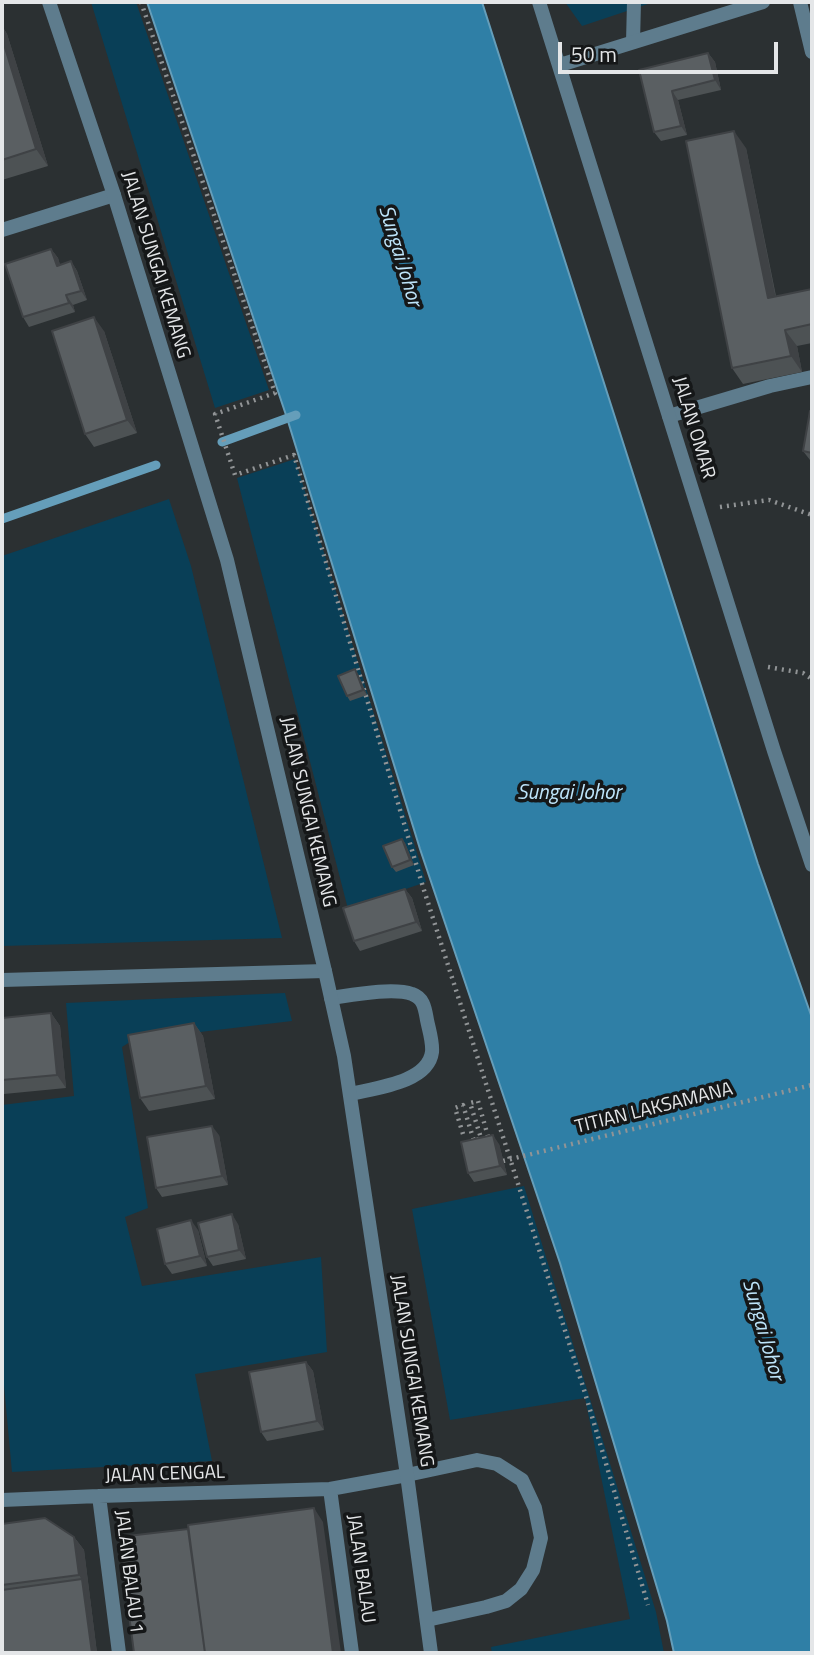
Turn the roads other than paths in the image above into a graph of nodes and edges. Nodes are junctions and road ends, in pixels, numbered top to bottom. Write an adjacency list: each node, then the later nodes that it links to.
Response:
1 (49, 2): 9 (street, JALAN SUNGAI KEMANG)
2 (539, 2): 8 (street, JALAN OMAR)
3 (634, 2): 6 (street)
4 (763, 2): 6 (street)
5 (800, 2): 7 (street)
6 (633, 42): 8 (street)
7 (812, 52)
8 (560, 65): 12 (street, JALAN OMAR)
9 (114, 195): 10 (street); 14 (street, JALAN SUNGAI KEMANG)
10 (2, 230)
11 (812, 377): 12 (street)
12 (669, 416): 13 (street, JALAN OMAR)
13 (812, 865)
14 (325, 971): 15 (street); 16 (street, JALAN SUNGAI KEMANG)
15 (2, 979)
16 (331, 998): 17 (street, JALAN SUNGAI KEMANG); 17 (street)
17 (350, 1094): 18 (street, JALAN SUNGAI KEMANG)
18 (407, 1475): 19 (street, JALAN CENGAL); 22 (street, JALAN SUNGAI KEMANG); 22 (street)
19 (330, 1489): 20 (street, JALAN CENGAL); 24 (street, JALAN BALAU)
20 (99, 1496): 21 (street, JALAN CENGAL); 23 (street, JALAN BALAU 1)
21 (2, 1500)
22 (426, 1620): 25 (street, JALAN SUNGAI KEMANG)
23 (119, 1653)
24 (352, 1653)
25 (431, 1653)

